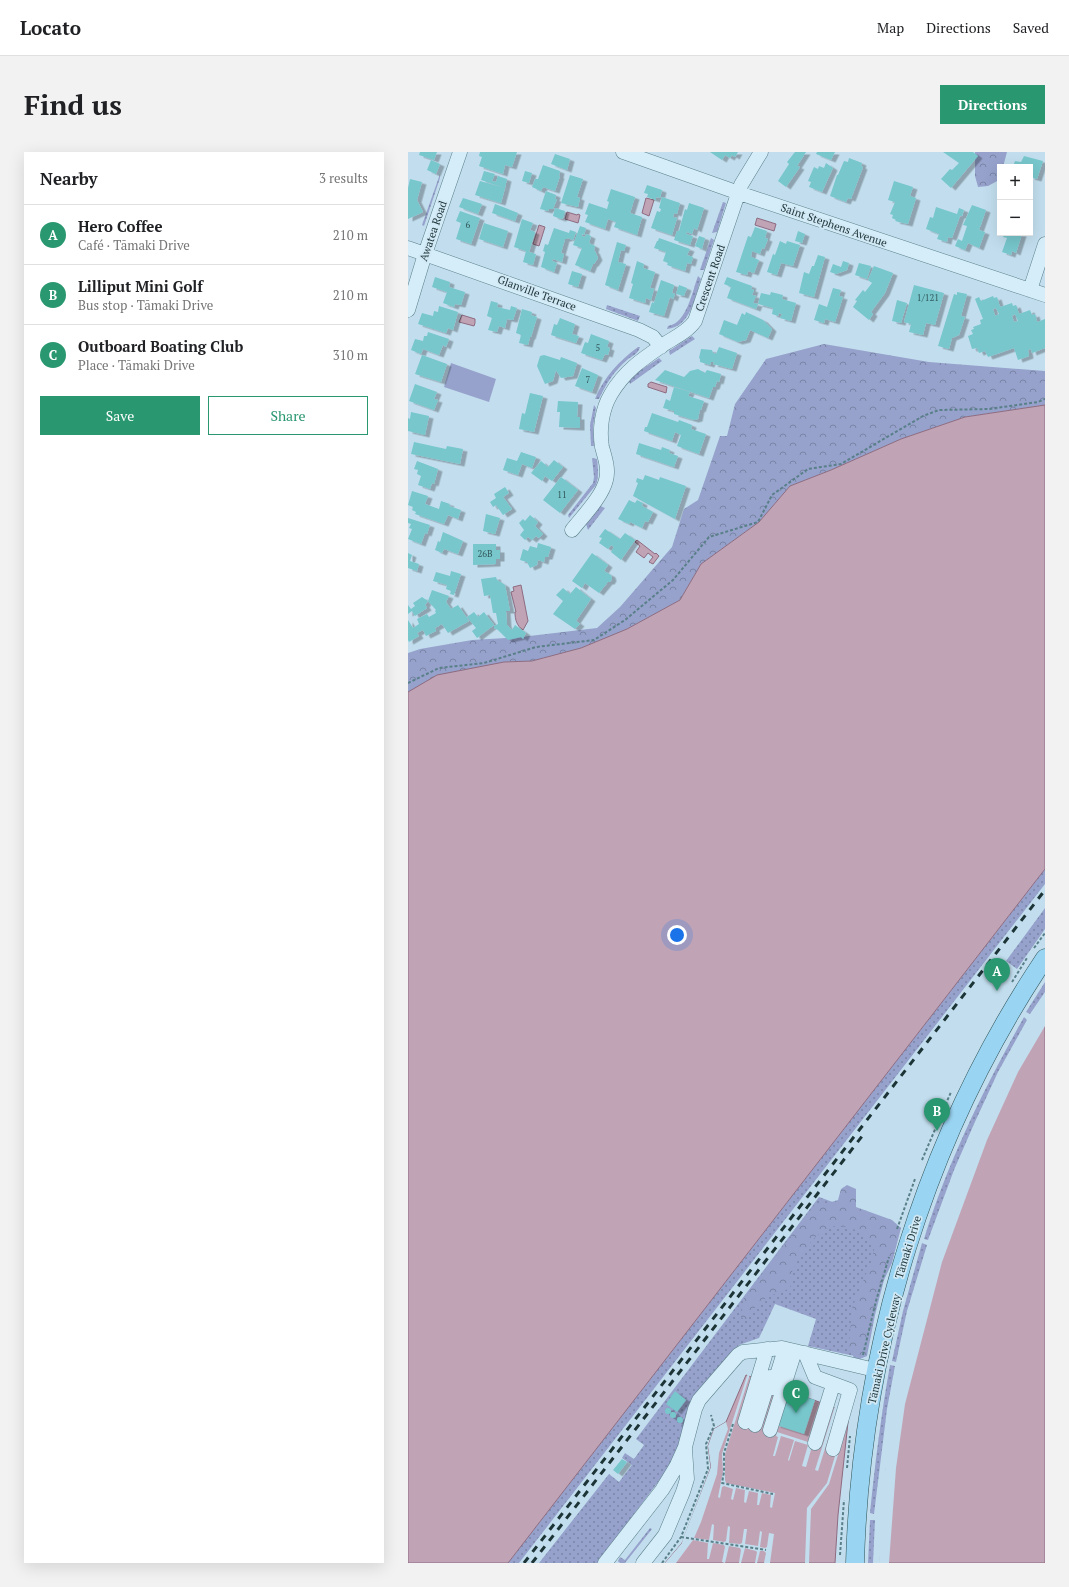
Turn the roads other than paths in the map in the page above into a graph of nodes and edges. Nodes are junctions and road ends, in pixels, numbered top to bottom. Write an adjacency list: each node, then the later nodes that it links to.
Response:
1 (460, 152): 7 (street, Awatea Road)
2 (623, 152): 4 (street, Saint Stephens Avenue)
3 (761, 152): 4 (street, Crescent Road)
4 (739, 193): 8 (street, Saint Stephens Avenue); 11 (street, Crescent Road)
5 (1045, 244): 8 (street)
6 (408, 248): 7 (street, Glanville Terrace)
7 (425, 254): 10 (street, Awatea Road); 11 (street, Glanville Terrace)
8 (1030, 290): 9 (street, Saint Stephens Avenue)
9 (1045, 295)
10 (408, 310)
11 (661, 347): 12 (street, Crescent Road)
12 (572, 530)
13 (1045, 958): 15 (main road, Tāmaki Drive)
14 (782, 1350): 14 (street); 15 (street); 16 (street); 17 (street)
15 (875, 1370): 20 (main road, Tāmaki Drive)
16 (685, 1446): 18 (street); 19 (street)
17 (824, 1446)
18 (608, 1562)
19 (643, 1563)
20 (855, 1563)

